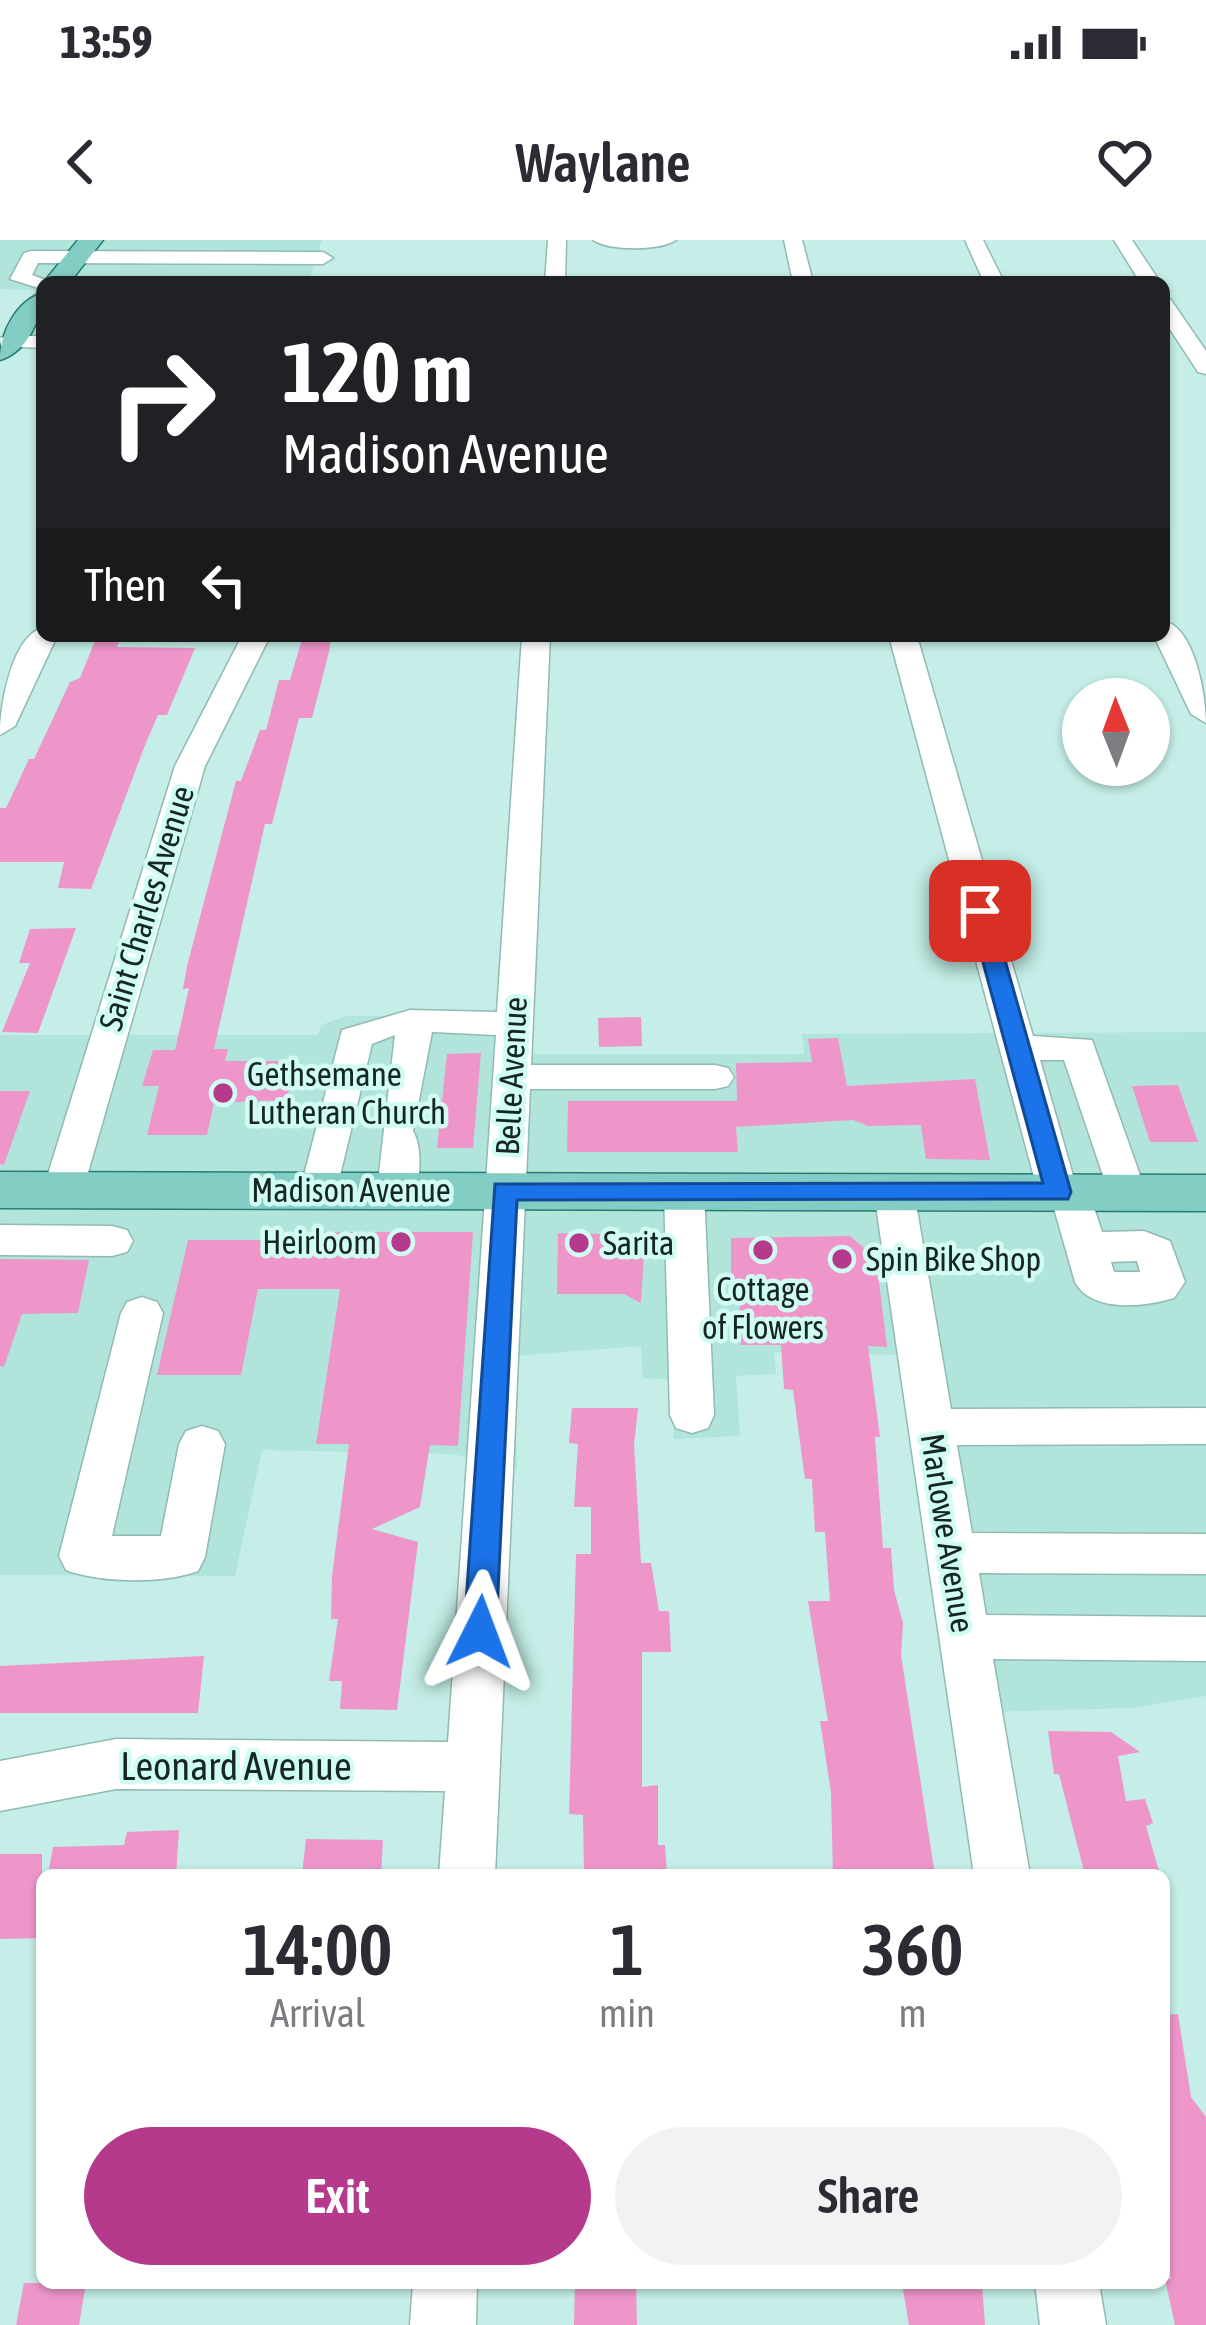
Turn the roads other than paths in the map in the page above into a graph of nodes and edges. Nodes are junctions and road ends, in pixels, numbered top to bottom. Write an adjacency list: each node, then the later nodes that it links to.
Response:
1 (127, 240): 11 (street)
2 (557, 240): 13 (street)
3 (602, 240): 4 (street)
4 (667, 240)
5 (793, 240): 14 (street)
6 (974, 240): 15 (street)
7 (1123, 240): 16 (street)
8 (162, 249): 9 (street); 11 (street)
9 (326, 249)
10 (82, 251): 11 (street); 12 (main road); 18 (street)
11 (115, 259)
12 (62, 276)
13 (556, 276)
14 (802, 276)
15 (991, 276)
16 (1146, 276)
17 (1170, 311): 19 (street)
18 (26, 321)
19 (1199, 346): 20 (street)
20 (1206, 367)
21 (1170, 641): 26 (street)
22 (40, 642): 27 (street)
23 (253, 642): 34 (street, Saint Charles Avenue)
24 (536, 642): 29 (street, Belle Avenue)
25 (905, 642): 30 (street)
26 (1206, 714)
27 (0, 726)
28 (415, 1024): 29 (street); 35 (street); 36 (street)
29 (514, 1024): 31 (street, Belle Avenue)
30 (1018, 1048): 40 (street); 41 (street)
31 (511, 1077): 32 (street); 37 (street, Belle Avenue)
32 (716, 1077)
33 (0, 1190): 34 (main road, Madison Avenue)
34 (63, 1190): 35 (main road, Madison Avenue)
35 (320, 1190): 36 (main road, Madison Avenue)
36 (397, 1190): 37 (main road, Madison Avenue)
37 (504, 1191): 38 (main road, Madison Avenue); 55 (street, Belle Avenue)
38 (684, 1191): 39 (main road, Madison Avenue); 47 (street)
39 (894, 1192): 40 (main road, Madison Avenue); 49 (street, Marlowe Avenue)
40 (1064, 1192): 41 (main road, Madison Avenue); 45 (street)
41 (1126, 1192): 42 (main road, Madison Avenue)
42 (1206, 1192)
43 (0, 1240): 44 (street)
44 (112, 1241)
45 (1086, 1247)
46 (142, 1313): 50 (street)
47 (692, 1415)
48 (1206, 1426): 49 (street)
49 (932, 1427): 51 (street, Marlowe Avenue)
50 (202, 1444)
51 (952, 1553): 52 (street); 53 (street, Marlowe Avenue)
52 (1206, 1554)
53 (964, 1637): 54 (street); 58 (street, Marlowe Avenue)
54 (1206, 1639)
55 (473, 1767): 56 (street, Leonard Avenue); 57 (street, Belle Avenue)
56 (0, 1786)
57 (467, 1869)
58 (1001, 1869)
59 (445, 2289): 61 (street)
60 (1068, 2289): 62 (street)
61 (442, 2325)
62 (1073, 2325)

